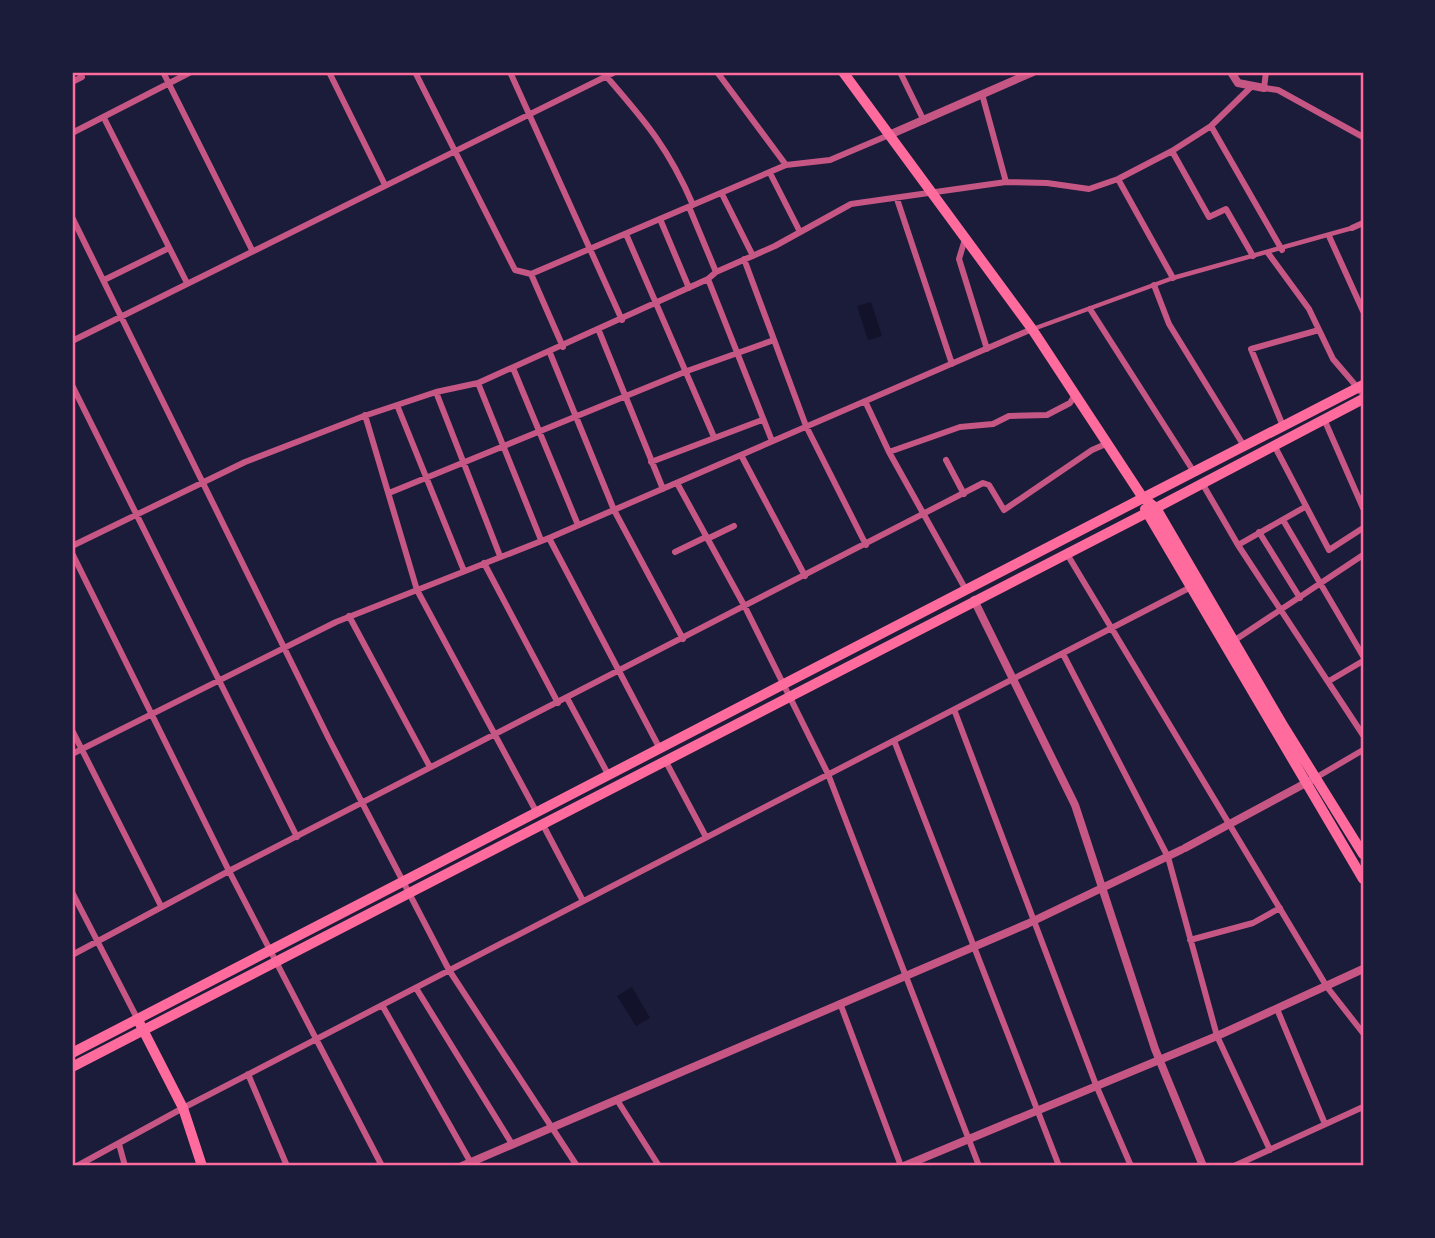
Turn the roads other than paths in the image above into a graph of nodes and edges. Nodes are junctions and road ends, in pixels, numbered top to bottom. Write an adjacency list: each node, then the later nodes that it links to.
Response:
1 (79, 72): 15 (street)
2 (163, 72): 16 (street)
3 (191, 72): 16 (street)
4 (329, 72): 33 (street)
5 (415, 72): 27 (street)
6 (509, 72): 20 (street)
7 (615, 72): 14 (street)
8 (717, 72): 29 (street)
9 (843, 72): 25 (main road)
10 (900, 72): 22 (street)
11 (1033, 72): 19 (street)
12 (1231, 72): 17 (street)
13 (1266, 72): 18 (street)
14 (607, 76): 20 (street); 37 (street)
15 (72, 82)
16 (169, 83): 21 (street); 48 (street)
17 (1251, 87): 18 (street); 23 (street)
18 (1264, 88): 26 (street)
19 (982, 94): 22 (street); 32 (street)
20 (530, 113): 27 (street); 46 (street)
21 (104, 118): 24 (street); 47 (street)
22 (924, 121): 25 (street)
23 (1210, 126): 28 (street); 49 (street)
24 (72, 133)
25 (889, 135): 29 (street); 34 (main road)
26 (1363, 137)
27 (455, 151): 33 (street); 55 (street)
28 (1172, 151): 31 (street); 52 (street)
29 (786, 165): 30 (street)
30 (769, 173): 35 (street); 42 (street)
31 (1118, 179): 32 (street); 56 (street)
32 (1006, 182): 34 (street)
33 (385, 185): 48 (street)
34 (931, 192): 36 (street); 45 (main road)
35 (722, 194): 37 (street); 51 (street)
36 (897, 199): 42 (street); 76 (street)
37 (691, 206): 39 (street); 54 (street)
38 (72, 217): 58 (street)
39 (660, 219): 43 (street); 61 (street)
40 (1363, 223): 41 (street)
41 (1352, 228): 44 (street)
42 (799, 230): 51 (street)
43 (626, 234): 46 (street); 62 (street)
44 (1329, 236): 49 (street); 64 (street)
45 (965, 239): 67 (main road); 73 (street)
46 (591, 246): 55 (street); 66 (street)
47 (169, 248): 58 (street); 59 (street)
48 (252, 250): 59 (street)
49 (1282, 250): 50 (street)
50 (1268, 253): 52 (street); 68 (street)
51 (753, 256): 53 (street)
52 (1253, 256): 56 (street)
53 (744, 259): 54 (street); 70 (street)
54 (716, 272): 57 (street)
55 (531, 274): 72 (street)
56 (1173, 278): 60 (street)
57 (708, 279): 61 (street); 75 (street)
58 (104, 280): 65 (street)
59 (187, 284): 65 (street)
60 (1154, 285): 63 (street); 99 (street)
61 (689, 288): 62 (street)
62 (656, 305): 66 (street); 78 (street)
63 (1090, 309): 67 (street); 105 (street)
64 (1363, 311)
65 (122, 316): 71 (street); 107 (street)
66 (622, 320): 69 (street)
67 (1032, 329): 73 (street); 83 (main road)
68 (1319, 330): 81 (street); 92 (street)
69 (599, 331): 72 (street); 84 (street)
70 (774, 340): 75 (street); 91 (street)
71 (72, 341)
72 (563, 346): 74 (street)
73 (987, 349): 76 (street)
74 (550, 352): 77 (street); 88 (street)
75 (737, 354): 78 (street); 90 (street)
76 (952, 365): 85 (street)
77 (513, 368): 79 (street); 93 (street)
78 (687, 371): 84 (street); 94 (street)
79 (478, 383): 82 (street); 98 (street)
80 (72, 385): 119 (street)
81 (1362, 391): 89 (main road); 92 (main road)
82 (436, 392): 86 (street); 103 (street)
83 (1076, 393): 96 (main road); 100 (street)
84 (625, 396): 88 (street); 104 (street)
85 (865, 401): 91 (street); 100 (street)
86 (397, 405): 87 (street); 106 (street)
87 (365, 415): 107 (street); 111 (street)
88 (575, 418): 93 (street); 117 (street)
89 (1324, 419): 97 (main road); 116 (street)
90 (762, 420): 94 (street); 95 (street)
91 (806, 426): 95 (street); 129 (street)
92 (1283, 426): 99 (main road)
93 (541, 432): 98 (street); 122 (street)
94 (714, 438): 104 (street)
95 (772, 441): 101 (street)
96 (1108, 443): 112 (street); 113 (main road)
97 (1274, 444): 109 (main road); 114 (street)
98 (504, 446): 103 (street); 128 (street)
99 (1244, 446): 105 (main road)
100 (889, 452): 120 (street)
101 (741, 455): 108 (street); 139 (street)
102 (946, 460): 112 (street)
103 (464, 462): 106 (street); 135 (street)
104 (651, 462): 110 (street)
105 (1194, 472): 113 (main road)
106 (426, 478): 111 (street); 138 (street)
107 (203, 483): 119 (street); 152 (street)
108 (677, 483): 110 (street); 127 (street)
109 (1202, 483): 115 (main road); 130 (street)
110 (663, 489): 117 (street)
111 (389, 493): 142 (street)
112 (964, 494): 120 (street)
113 (1143, 498): 115 (main road); 118 (main road); 143 (main road)
114 (1305, 507): 121 (street); 124 (street)
115 (1156, 508): 118 (main road); 151 (main road)
116 (1363, 508)
117 (614, 510): 122 (street); 150 (street)
118 (1146, 513): 134 (main road); 141 (main road)
119 (138, 514): 131 (street); 157 (street)
120 (925, 514): 129 (street); 143 (street)
121 (1283, 520): 125 (street); 140 (street)
122 (578, 525): 126 (street)
123 (734, 526): 127 (street)
124 (1363, 528)
125 (1259, 532): 130 (street); 144 (street)
126 (549, 538): 128 (street); 155 (street)
127 (706, 538): 132 (street); 146 (street)
128 (541, 540): 135 (street)
129 (866, 545): 139 (street)
130 (1238, 545): 147 (street)
131 (72, 546)
132 (675, 552)
133 (72, 553): 164 (street)
134 (1067, 554): 145 (main road); 149 (street)
135 (500, 556): 137 (street)
136 (1362, 559): 140 (street)
137 (484, 563): 138 (street); 162 (street)
138 (464, 571): 142 (street)
139 (805, 576): 146 (street)
140 (1321, 583): 144 (street); 154 (street)
141 (1191, 587): 149 (street); 177 (main road)
142 (417, 590): 148 (street); 166 (street)
143 (966, 590): 159 (main road)
144 (1300, 598): 147 (street)
145 (974, 600): 156 (street); 160 (main road)
146 (745, 607): 150 (street); 159 (street)
147 (1281, 610): 151 (street); 158 (street)
148 (349, 616): 152 (street); 174 (street)
149 (1112, 628): 153 (street); 181 (street)
150 (683, 639): 155 (street)
151 (1235, 640): 177 (main road)
152 (285, 647): 157 (street); 178 (street)
153 (1063, 654): 156 (street); 185 (street)
154 (1363, 658): 158 (street)
155 (620, 671): 161 (street); 169 (street)
156 (1015, 680): 163 (street); 189 (street)
157 (219, 681): 164 (street); 182 (street)
158 (1329, 681): 167 (street)
159 (783, 685): 160 (street); 169 (main road)
160 (789, 696): 173 (main road); 175 (street)
161 (567, 698): 162 (street); 176 (street)
162 (558, 703): 166 (street)
163 (955, 712): 168 (street); 195 (street)
164 (151, 714): 170 (street); 186 (street)
165 (72, 730): 170 (street)
166 (495, 734): 174 (street); 179 (street)
167 (1363, 735)
168 (895, 743): 175 (street); 198 (street)
169 (660, 749): 176 (main road)
170 (81, 750): 172 (street); 193 (street)
171 (1363, 750): 177 (street)
172 (72, 754)
173 (665, 760): 180 (main road); 183 (street)
174 (430, 767): 178 (street)
175 (828, 774): 183 (street); 204 (street)
176 (609, 776): 179 (main road)
177 (1313, 780): 181 (street); 184 (main road); 187 (main road)
178 (362, 803): 182 (street); 188 (street)
179 (537, 813): 188 (main road)
180 (542, 823): 191 (main road); 192 (street)
181 (1230, 825): 185 (street); 194 (street)
182 (297, 837): 186 (street)
183 (706, 837): 192 (street)
184 (1363, 854)
185 (1168, 857): 189 (street); 196 (street)
186 (229, 871): 193 (street); 199 (street)
187 (1363, 879)
188 (404, 881): 191 (street); 199 (main road)
189 (1101, 889): 195 (street); 216 (street)
190 (72, 892): 197 (street)
191 (409, 893): 201 (main road); 203 (street)
192 (583, 901): 203 (street)
193 (161, 906): 197 (street)
194 (1280, 908): 196 (street); 205 (street)
195 (1033, 921): 198 (street); 219 (street)
196 (1190, 940): 213 (street)
197 (97, 943): 200 (street); 210 (street)
198 (973, 946): 204 (street); 223 (street)
199 (270, 950): 201 (street); 210 (main road)
200 (72, 955)
201 (276, 962): 211 (main road); 214 (street)
202 (1363, 968): 205 (street)
203 (449, 970): 206 (street); 225 (street)
204 (905, 975): 207 (street); 226 (street)
205 (1327, 987): 209 (street); 212 (street)
206 (416, 988): 208 (street); 228 (street)
207 (840, 1003): 220 (street); 238 (street)
208 (382, 1005): 214 (street); 230 (street)
209 (1277, 1009): 213 (street); 224 (street)
210 (138, 1020): 211 (main road); 215 (main road)
211 (143, 1031): 217 (main road); 222 (main road)
212 (1363, 1033)
213 (1217, 1036): 216 (street); 229 (street)
214 (316, 1039): 218 (street); 235 (street)
215 (72, 1053)
216 (1159, 1059): 219 (street); 242 (street)
217 (72, 1068)
218 (248, 1074): 222 (street); 234 (street)
219 (1096, 1085): 223 (street); 241 (street)
220 (617, 1100): 225 (street); 237 (street)
221 (1363, 1107): 224 (street)
222 (183, 1108): 227 (street); 233 (main road)
223 (1035, 1111): 226 (street); 240 (street)
224 (1325, 1124): 229 (street)
225 (553, 1127): 228 (street); 236 (street)
226 (967, 1139): 238 (street); 239 (street)
227 (119, 1144): 231 (street); 232 (street)
228 (512, 1144): 230 (street)
229 (1270, 1150): 243 (street)
230 (467, 1164)
231 (77, 1166)
232 (125, 1166)
233 (202, 1166)
234 (287, 1166)
235 (382, 1166)
236 (578, 1166)
237 (659, 1166)
238 (902, 1166)
239 (979, 1166)
240 (1059, 1166)
241 (1131, 1166)
242 (1203, 1166)
243 (1234, 1166)

